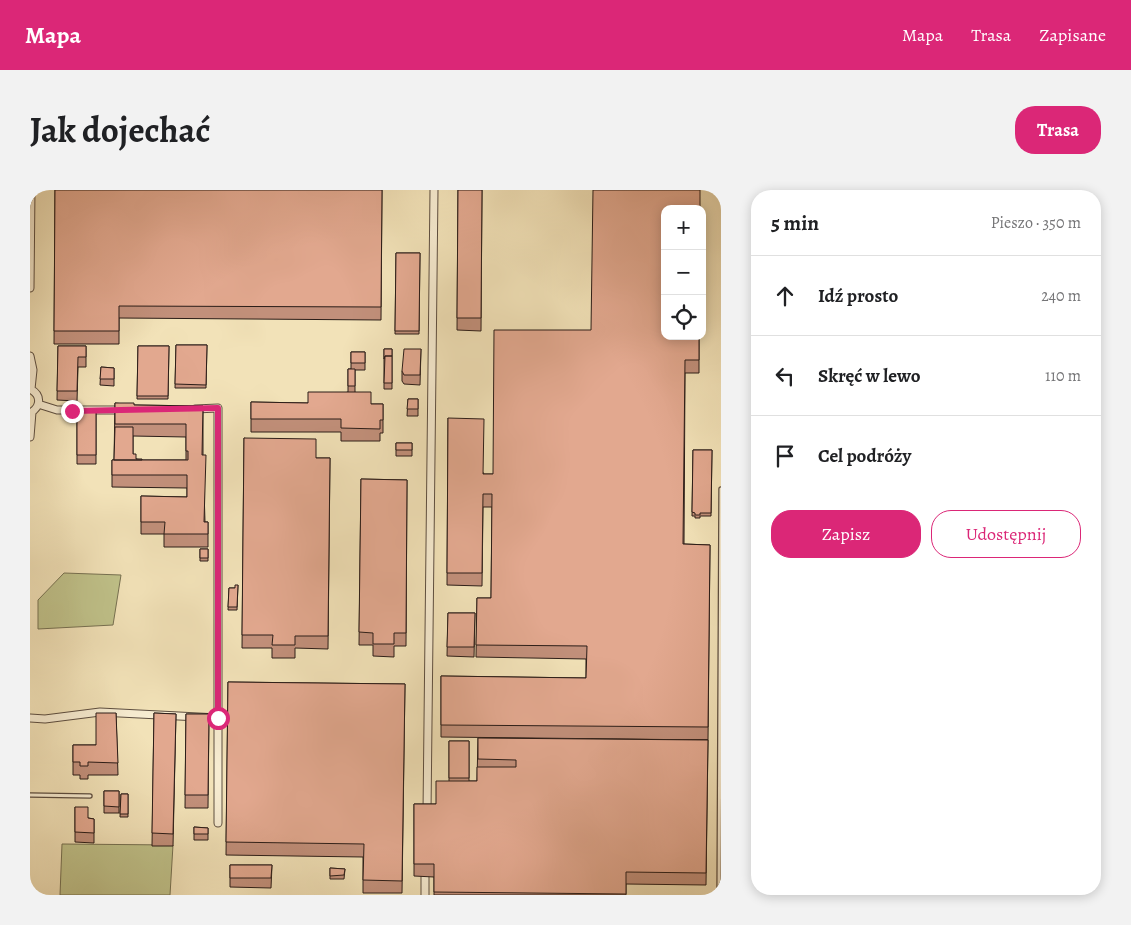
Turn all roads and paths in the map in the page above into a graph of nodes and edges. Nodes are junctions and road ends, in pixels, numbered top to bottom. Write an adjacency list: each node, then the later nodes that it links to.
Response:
1 (31, 190): 3 (street)
2 (434, 190): 17 (street)
3 (30, 288)
4 (30, 356): 5 (street)
5 (31, 389): 6 (street)
6 (38, 404): 8 (street); 9 (street)
7 (189, 409): 14 (street)
8 (130, 410)
9 (31, 413): 10 (street)
10 (30, 437)
11 (721, 489): 12 (lane)
12 (721, 613): 21 (lane)
13 (30, 718): 14 (street)
14 (218, 718): 18 (street)
15 (30, 795): 16 (lane)
16 (90, 796)
17 (427, 817)
18 (218, 822)
19 (426, 877): 20 (street)
20 (425, 895)
21 (719, 895)

